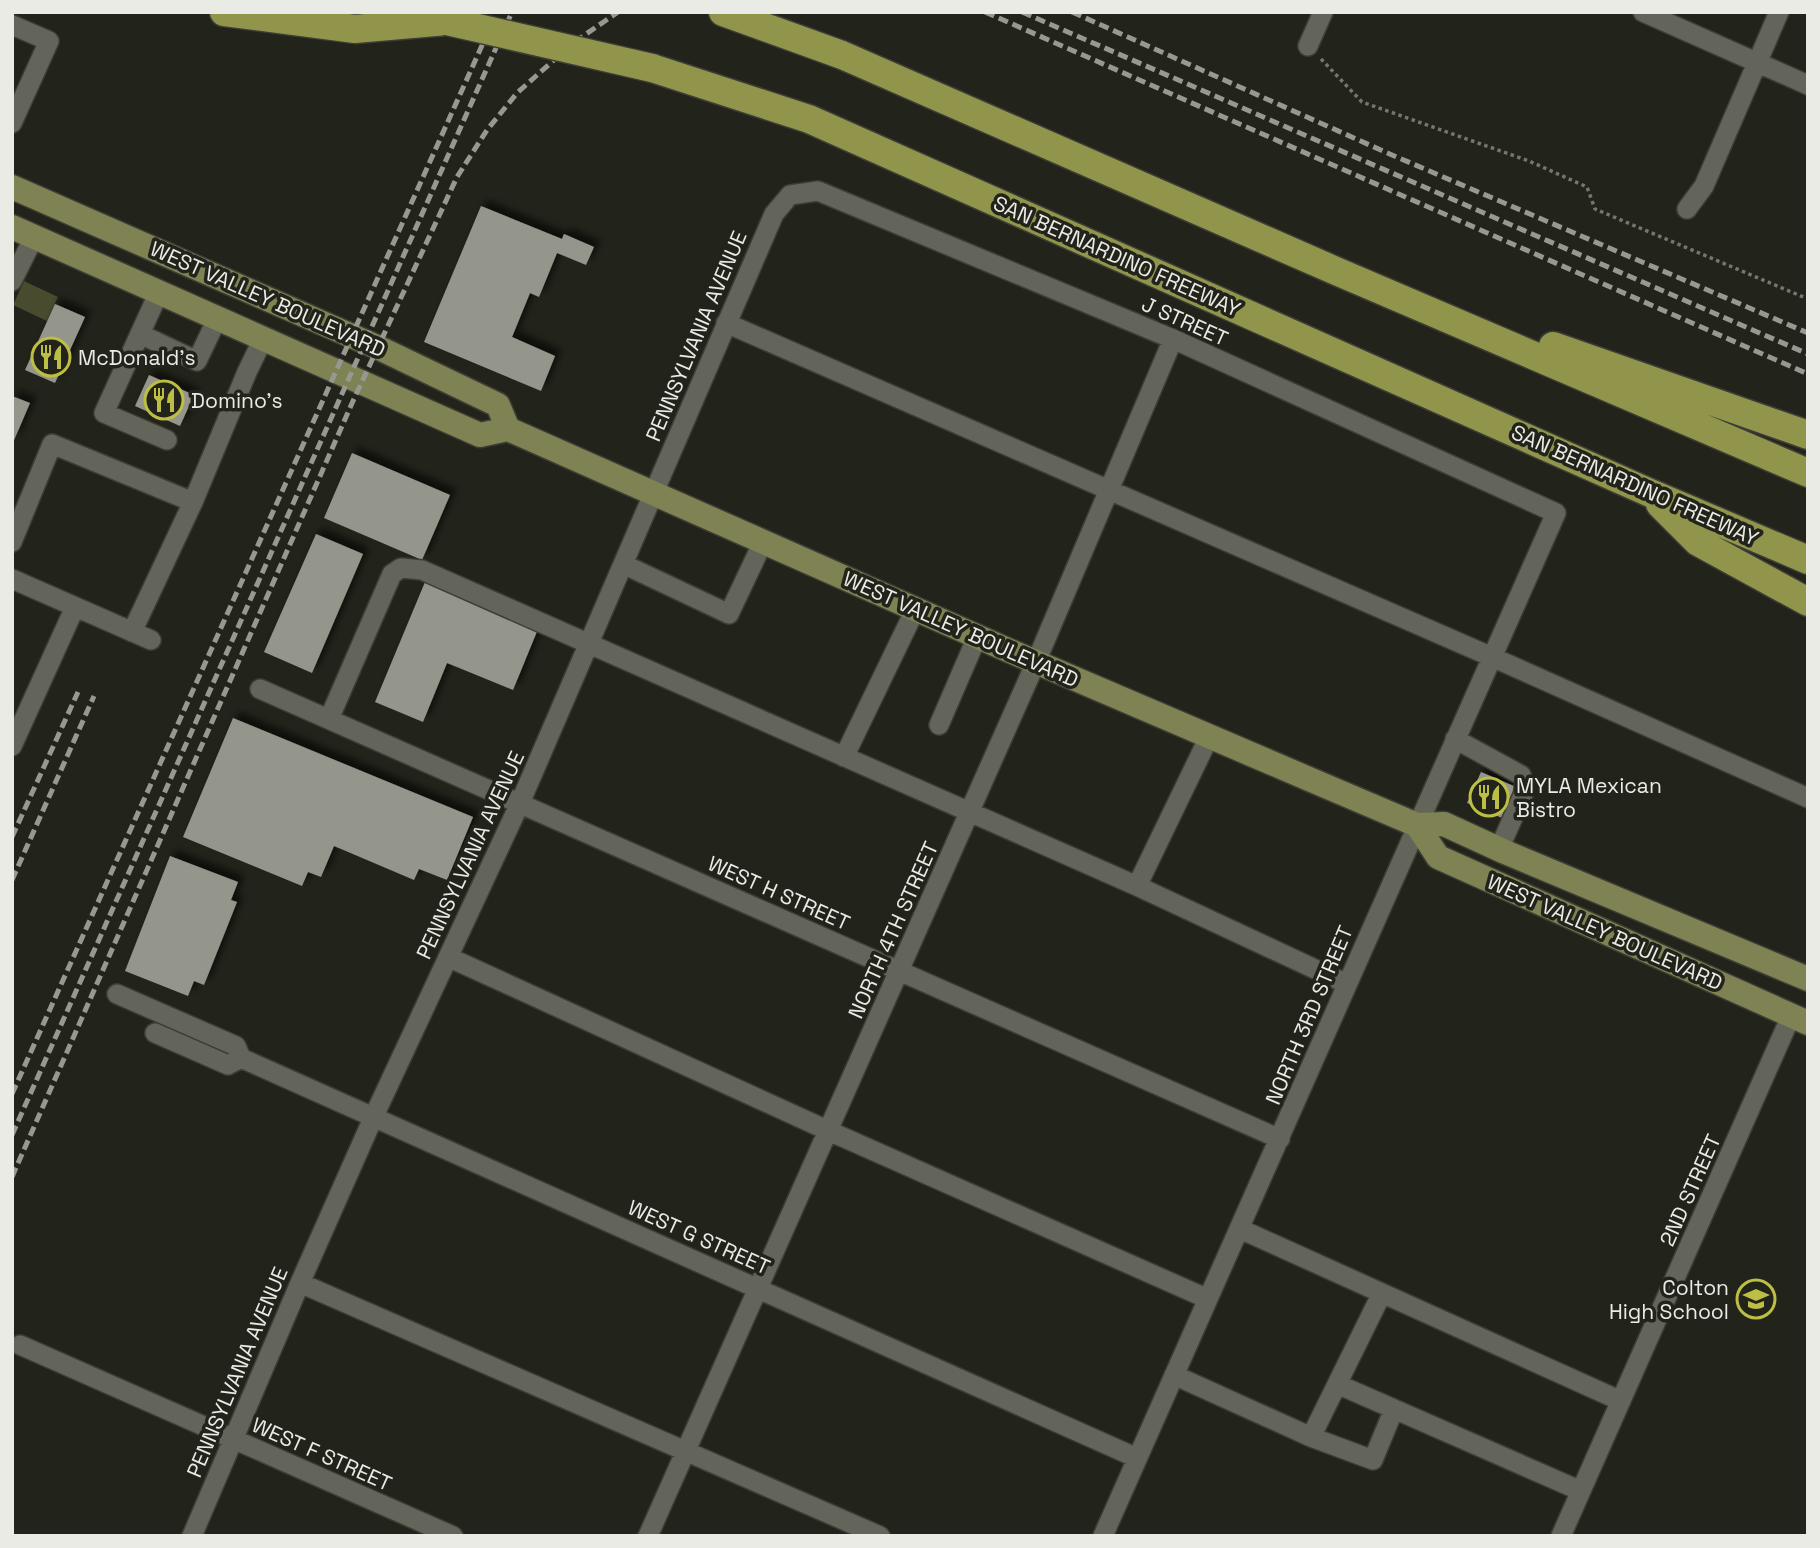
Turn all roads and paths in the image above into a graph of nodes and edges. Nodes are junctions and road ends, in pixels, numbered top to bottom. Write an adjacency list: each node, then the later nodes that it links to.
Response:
1 (224, 12): 7 (highway)
2 (405, 12): 7 (highway, SAN BERNARDINO FREEWAY)
3 (723, 12): 17 (highway)
4 (1323, 12): 9 (street)
5 (1643, 12): 10 (street)
6 (1779, 12): 10 (street)
7 (447, 21): 33 (highway, SAN BERNARDINO FREEWAY, bridge)
8 (12, 25): 12 (street)
9 (1308, 46): 22 (path)
10 (1757, 63): 11 (street); 15 (street)
11 (1808, 85)
12 (12, 123)
13 (12, 187): 20 (main road, WEST VALLEY BOULEVARD)
14 (790, 195): 24 (street, PENNSYLVANIA AVENUE); 27 (street, J STREET)
15 (1687, 209)
16 (23, 232): 18 (main road, WEST VALLEY BOULEVARD); 19 (street)
17 (1336, 271): 29 (highway); 31 (highway)
18 (123, 276): 20 (main road); 21 (main road, WEST VALLEY BOULEVARD)
19 (12, 281)
20 (232, 284): 28 (main road, WEST VALLEY BOULEVARD)
21 (159, 292): 23 (main road, WEST VALLEY BOULEVARD); 25 (street)
22 (1808, 299)
23 (217, 319): 25 (street); 26 (main road, WEST VALLEY BOULEVARD)
24 (726, 323): 32 (street); 34 (street, PENNSYLVANIA AVENUE)
25 (140, 334): 30 (street)
26 (263, 339): 28 (main road, WEST VALLEY BOULEVARD); 35 (street)
27 (1172, 339): 32 (street, NORTH 4TH STREET); 36 (street, J STREET)
28 (508, 429): 34 (main road, WEST VALLEY BOULEVARD)
29 (1808, 435)
30 (167, 440)
31 (1808, 473)
32 (1109, 490): 49 (street); 50 (street, NORTH 4TH STREET)
33 (1648, 492): 39 (highway, SAN BERNARDINO FREEWAY); 42 (highway)
34 (653, 493): 38 (main road, WEST VALLEY BOULEVARD); 40 (street, PENNSYLVANIA AVENUE)
35 (192, 502): 37 (street); 45 (street)
36 (1556, 513): 49 (street, NORTH 3RD STREET)
37 (12, 542)
38 (763, 542): 40 (street); 44 (main road, WEST VALLEY BOULEVARD)
39 (1808, 560)
40 (623, 564): 48 (street, PENNSYLVANIA AVENUE)
41 (12, 579): 43 (street)
42 (1808, 602)
43 (75, 607): 45 (street); 56 (street)
44 (915, 610): 46 (main road, WEST VALLEY BOULEVARD); 57 (street)
45 (132, 632): 47 (street)
46 (977, 637): 50 (main road, WEST VALLEY BOULEVARD); 53 (street)
47 (151, 640)
48 (589, 644): 52 (street); 57 (street); 59 (street, PENNSYLVANIA AVENUE)
49 (1492, 657): 55 (street, NORTH 3RD STREET); 58 (street)
50 (1035, 663): 54 (main road, WEST VALLEY BOULEVARD); 60 (street, NORTH 4TH STREET)
51 (260, 689): 52 (street, WEST H STREET)
52 (329, 719): 59 (street, WEST H STREET)
53 (939, 725)
54 (1209, 737): 61 (main road, WEST VALLEY BOULEVARD); 63 (street)
55 (1455, 739): 61 (street, NORTH 3RD STREET); 62 (street)
56 (12, 746)
57 (844, 757): 60 (street)
58 (1808, 799)
59 (520, 803): 64 (street, PENNSYLVANIA AVENUE); 65 (street, WEST H STREET)
60 (970, 812): 63 (street); 65 (street, NORTH 4TH STREET)
61 (1417, 825): 62 (main road, WEST VALLEY BOULEVARD); 67 (street, NORTH 3RD STREET); 69 (main road, WEST VALLEY BOULEVARD)
62 (1500, 849): 66 (main road, WEST VALLEY BOULEVARD)
63 (1137, 886): 67 (street)
64 (448, 957): 72 (street, PENNSYLVANIA AVENUE); 73 (street)
65 (900, 972): 73 (street, NORTH 4TH STREET); 74 (street, WEST H STREET)
66 (1808, 979)
67 (1347, 984): 74 (street, NORTH 3RD STREET)
68 (117, 994): 71 (street)
69 (1799, 1020): 83 (street, 2ND STREET)
70 (155, 1033): 71 (street)
71 (241, 1058): 72 (street, WEST G STREET)
72 (374, 1116): 76 (street, PENNSYLVANIA AVENUE); 77 (street, WEST G STREET)
73 (829, 1130): 77 (street, NORTH 4TH STREET); 79 (street)
74 (1280, 1139): 75 (street, NORTH 3RD STREET)
75 (1240, 1229): 78 (street); 79 (street, NORTH 3RD STREET)
76 (300, 1283): 86 (street, PENNSYLVANIA AVENUE); 87 (street)
77 (758, 1289): 87 (street, NORTH 4TH STREET); 88 (street, WEST G STREET)
78 (1382, 1293): 82 (street); 83 (street)
79 (1208, 1299): 81 (street, NORTH 3RD STREET)
80 (20, 1345): 86 (street, WEST F STREET)
81 (1174, 1375): 85 (street); 88 (street, NORTH 3RD STREET)
82 (1337, 1384): 84 (street); 85 (street)
83 (1621, 1401): 89 (street, 2ND STREET)
84 (1394, 1409): 85 (street); 89 (street)
85 (1311, 1437)
86 (233, 1440): 90 (street, PENNSYLVANIA AVENUE); 91 (street, WEST F STREET)
87 (686, 1451): 92 (street, NORTH 4TH STREET); 93 (street)
88 (1137, 1458): 94 (street, NORTH 3RD STREET)
89 (1581, 1491): 95 (street, 2ND STREET)
90 (192, 1536)
91 (453, 1536)
92 (648, 1536)
93 (880, 1536)
94 (1103, 1536)
95 (1561, 1536)

